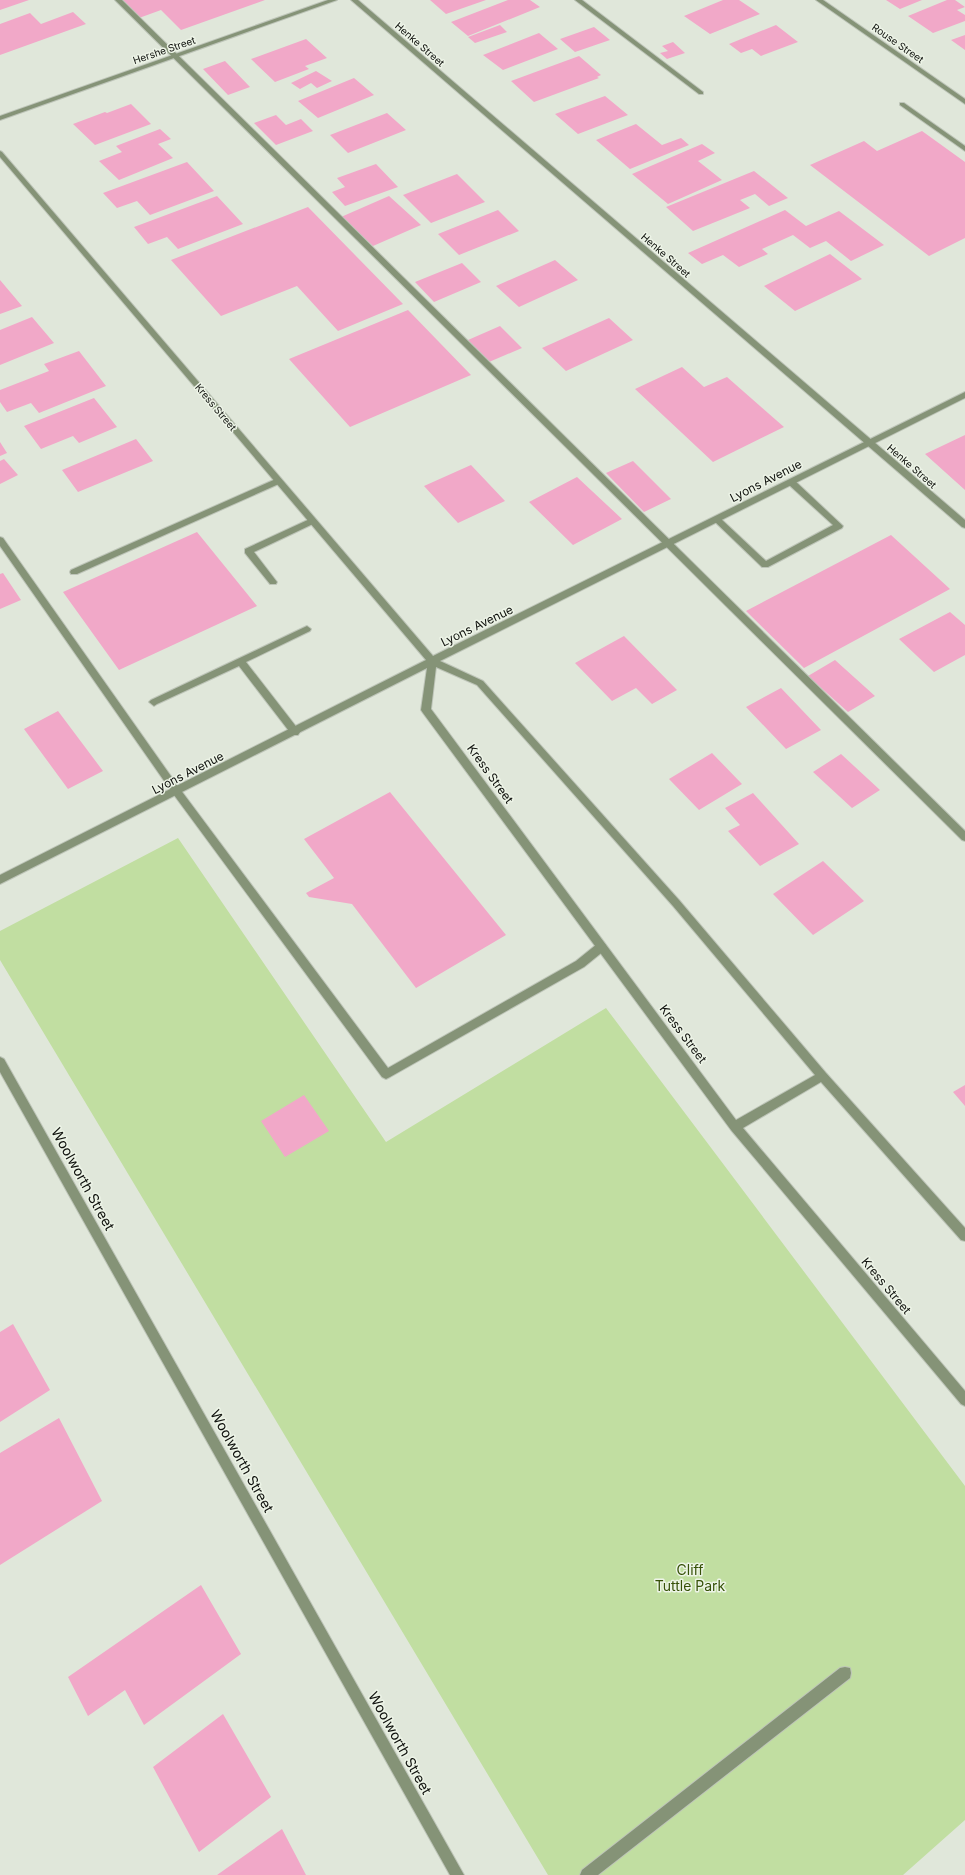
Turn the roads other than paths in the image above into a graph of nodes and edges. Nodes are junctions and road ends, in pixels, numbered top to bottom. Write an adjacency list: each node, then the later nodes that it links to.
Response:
1 (118, 0): 6 (street)
2 (334, 0): 6 (street, Hershe Street)
3 (354, 0): 14 (street, Henke Street)
4 (578, 0): 7 (street)
5 (819, 0): 8 (street, Rouse Street)
6 (174, 57): 10 (street, Hershe Street); 21 (street)
7 (701, 93)
8 (965, 102)
9 (902, 104): 11 (street)
10 (0, 118)
11 (965, 149)
12 (0, 153): 15 (street, Kress Street)
13 (965, 395): 14 (street, Lyons Avenue)
14 (869, 443): 16 (street, Lyons Avenue); 19 (street, Henke Street)
15 (278, 481): 18 (street, Kress Street); 22 (street)
16 (791, 482): 17 (street, Lyons Avenue); 17 (street)
17 (717, 520): 21 (street, Lyons Avenue)
18 (312, 521): 23 (street); 26 (street, Kress Street)
19 (965, 525)
20 (0, 540): 29 (street)
21 (668, 544): 26 (street, Lyons Avenue); 30 (street)
22 (74, 572)
23 (273, 582)
24 (307, 629): 25 (street)
25 (240, 661): 27 (street); 28 (street)
26 (432, 661): 28 (street, Lyons Avenue); 32 (street, Kress Street); 34 (street, Kress Street)
27 (154, 702)
28 (295, 732): 29 (street, Lyons Avenue)
29 (177, 792): 31 (street, Lyons Avenue); 32 (street)
30 (965, 837)
31 (0, 880)
32 (601, 946): 35 (street, Kress Street)
33 (0, 1062): 39 (street, Woolworth Street)
34 (822, 1076): 35 (street); 36 (street, Kress Street)
35 (735, 1127): 37 (street, Kress Street)
36 (965, 1236)
37 (965, 1400)
38 (845, 1673): 40 (street)
39 (457, 1875)
40 (587, 1875)

